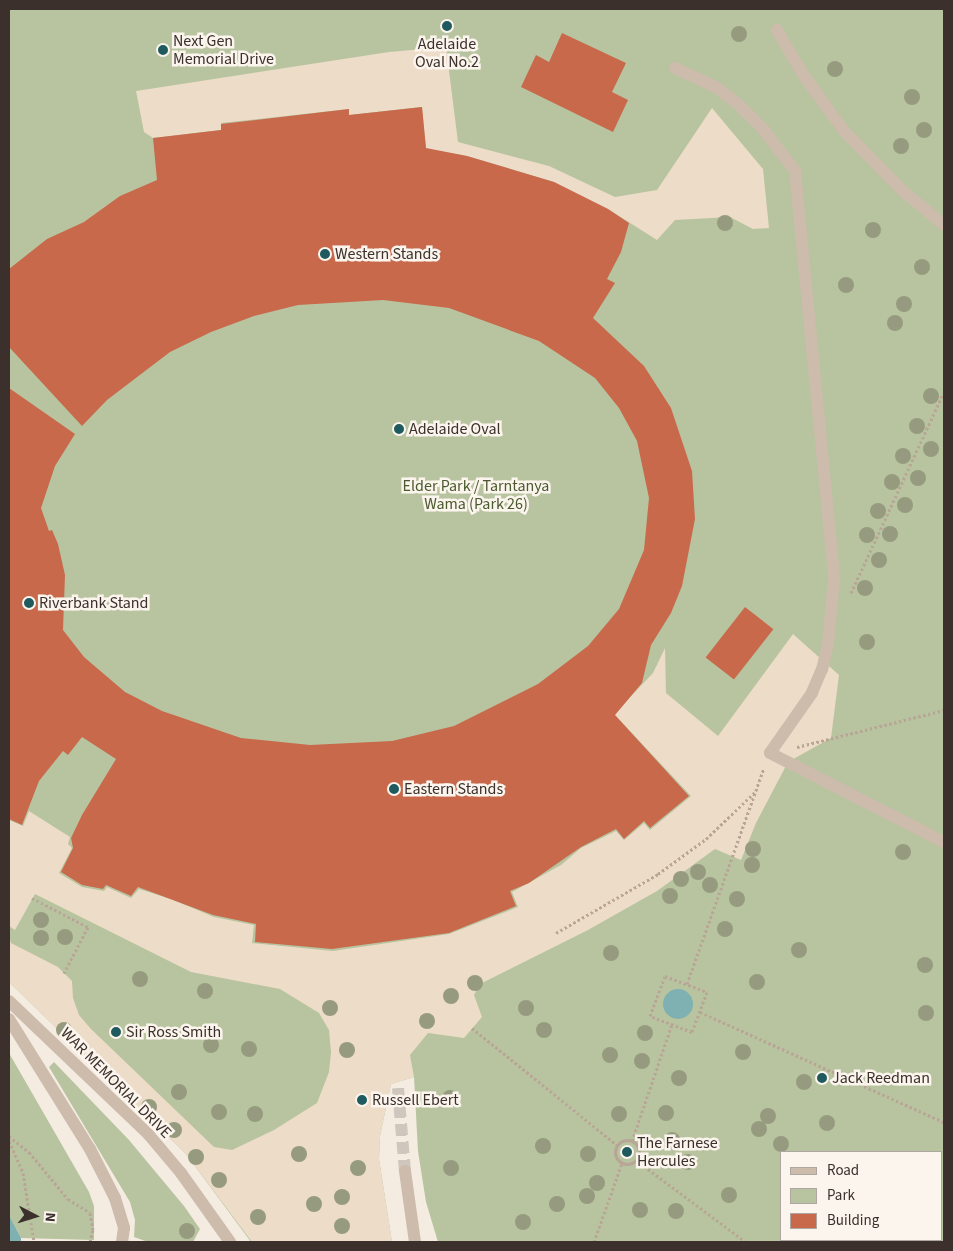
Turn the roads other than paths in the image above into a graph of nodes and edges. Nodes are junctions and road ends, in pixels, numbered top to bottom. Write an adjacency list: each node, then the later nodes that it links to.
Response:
1 (777, 30): 3 (street)
2 (675, 68): 4 (street)
3 (944, 225)
4 (944, 842)
5 (9, 1001): 9 (street, WAR MEMORIAL DRIVE)
6 (9, 1018): 8 (street)
7 (405, 1172): 10 (street)
8 (122, 1242)
9 (230, 1242)
10 (415, 1242)

